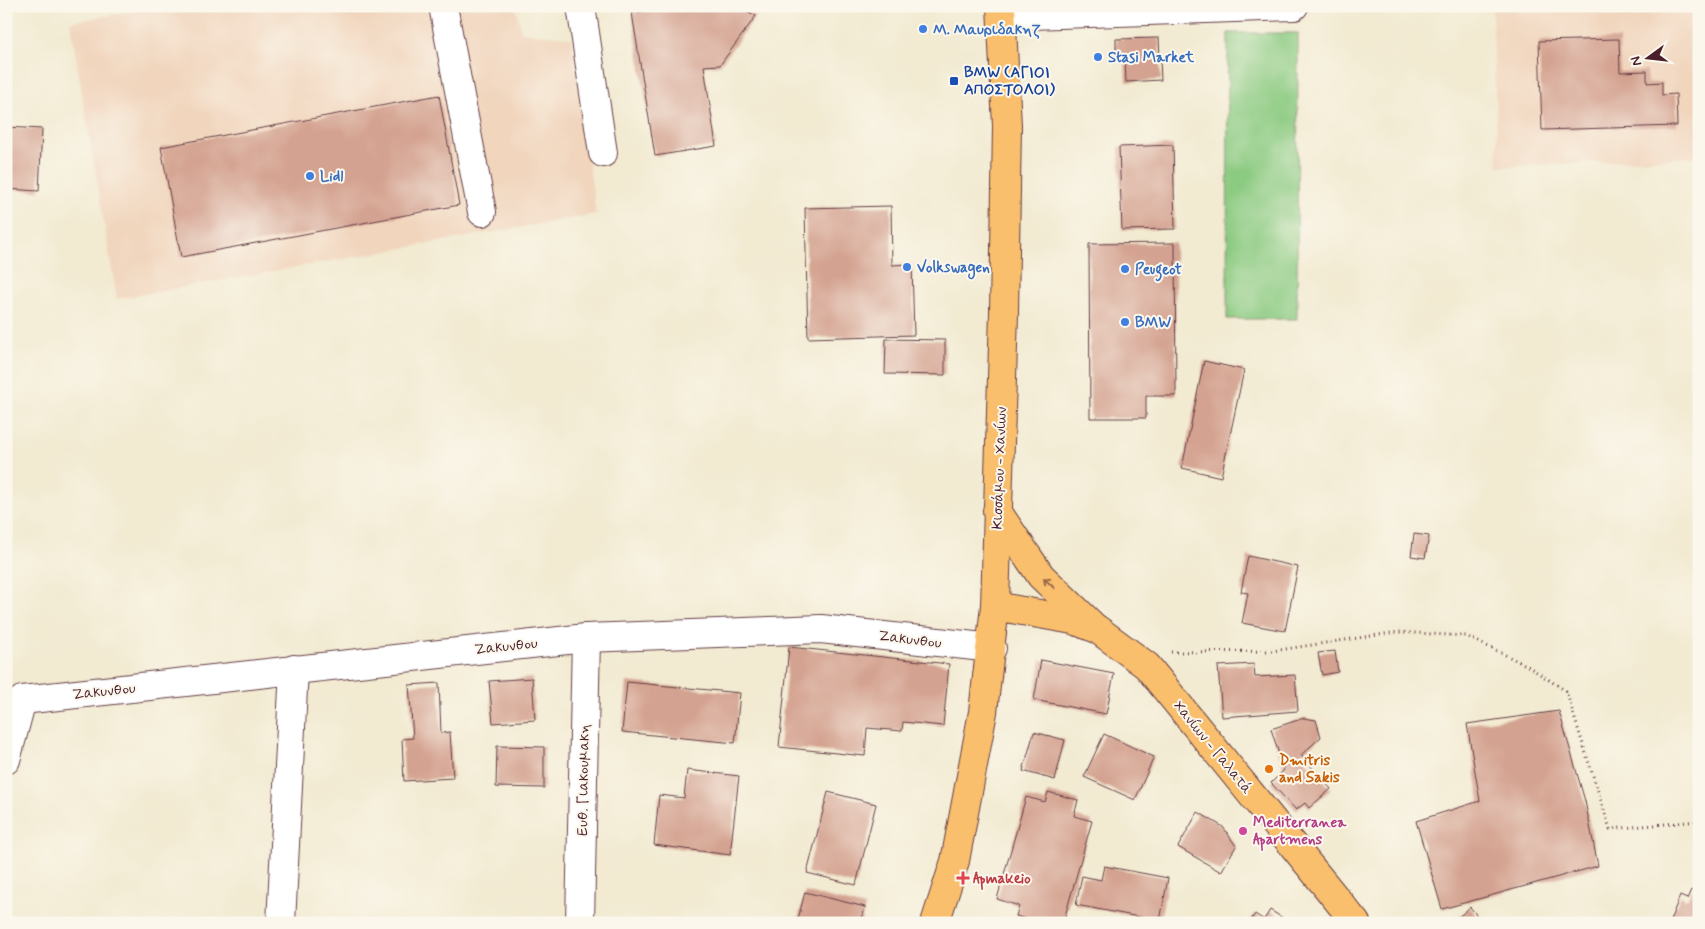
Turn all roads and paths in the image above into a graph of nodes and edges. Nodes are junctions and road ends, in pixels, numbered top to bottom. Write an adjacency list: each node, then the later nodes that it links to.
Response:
1 (443, 6): 6 (street)
2 (581, 6): 5 (street)
3 (1294, 6): 4 (street)
4 (1002, 11): 7 (main road, Κισσάμου - Χανίων)
5 (603, 153)
6 (482, 212)
7 (998, 511): 8 (main road, Κισσάμου - Χανίων); 9 (main road, one-way to 7)
8 (995, 606): 9 (main road); 11 (main road, Κισσάμου - Χανίων)
9 (1097, 629): 12 (main road, Χανίων - Γαλατά)
10 (586, 638): 11 (street, Ζακυνθου); 13 (street, Ζακυνθου); 17 (street, Ευθ. Γιακουμακη)
11 (992, 648): 18 (main road, Κισσάμου - Χανίων)
12 (1147, 666): 15 (path); 19 (main road, Χανίων - Γαλατά)
13 (294, 669): 14 (street, Ζακυνθου); 16 (street)
14 (6, 760)
15 (1699, 821)
16 (281, 923)
17 (580, 923)
18 (935, 923)
19 (1356, 923)

